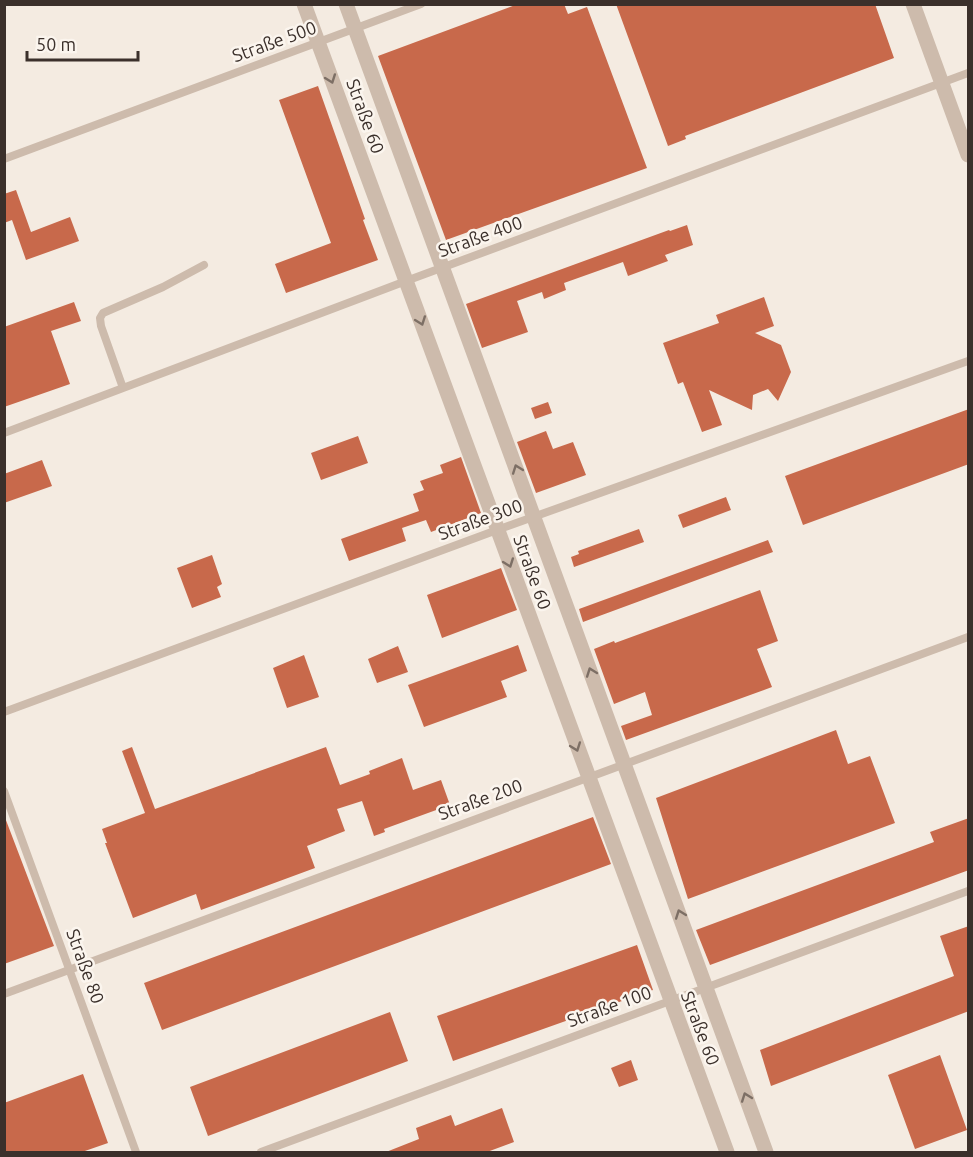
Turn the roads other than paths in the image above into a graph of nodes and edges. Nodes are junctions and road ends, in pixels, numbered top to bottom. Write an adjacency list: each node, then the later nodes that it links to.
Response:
1 (304, 4): 6 (street, Straße 60)
2 (346, 4): 5 (street)
3 (421, 4): 5 (lane, Straße 500)
4 (913, 4): 8 (street)
5 (355, 29): 6 (lane, Straße 500); 12 (street)
6 (318, 42): 10 (lane, Straße 500); 13 (street, Straße 60, one-way to 13)
7 (969, 73): 8 (lane, Straße 400)
8 (942, 82): 9 (street); 12 (lane, Straße 400)
9 (969, 155)
10 (4, 159)
11 (204, 265): 15 (lane)
12 (442, 268): 13 (lane, Straße 400); 17 (street, one-way to 12)
13 (406, 281): 15 (lane, Straße 400); 18 (street, Straße 60, one-way to 18)
14 (969, 361): 17 (lane, Straße 300)
15 (123, 388): 16 (lane, Straße 400)
16 (4, 433)
17 (534, 516): 18 (lane, Straße 300); 21 (street, one-way to 17)
18 (497, 530): 20 (lane, Straße 300); 22 (street, Straße 60, one-way to 22)
19 (969, 637): 21 (lane, Straße 200)
20 (4, 712)
21 (625, 763): 22 (lane, Straße 200); 26 (street, one-way to 21)
22 (587, 777): 25 (lane, Straße 200); 28 (street, Straße 60)
23 (4, 791): 25 (lane, Straße 80)
24 (969, 891): 26 (lane, Straße 100)
25 (70, 970): 27 (lane, Straße 200); 29 (lane, Straße 80)
26 (707, 988): 28 (lane, Straße 100); 32 (street, one-way to 26)
27 (4, 994)
28 (670, 1001): 30 (lane, Straße 100); 31 (street, Straße 60)
29 (136, 1152)
30 (261, 1152)
31 (727, 1152)
32 (766, 1152)

